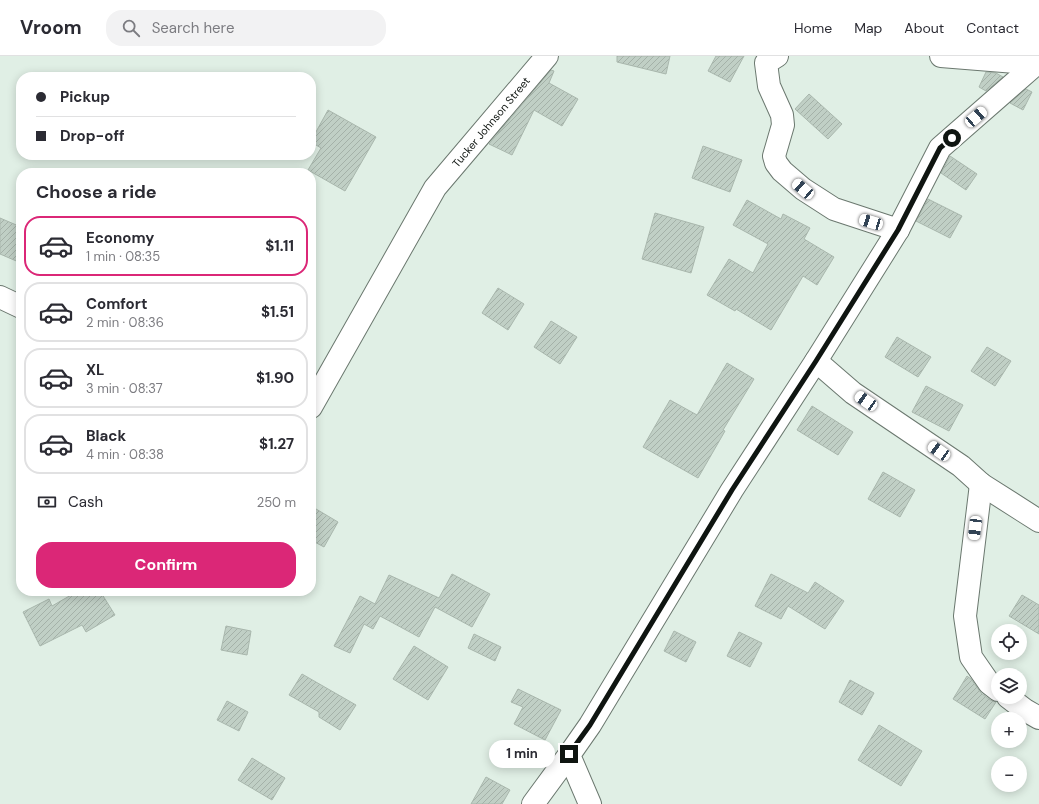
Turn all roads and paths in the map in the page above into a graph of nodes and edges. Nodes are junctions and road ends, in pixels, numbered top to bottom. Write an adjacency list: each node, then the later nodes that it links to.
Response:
1 (547, 56): 9 (street, Tucker Johnson Street)
2 (777, 56): 5 (street)
3 (941, 56): 4 (street)
4 (1037, 64): 5 (street)
5 (898, 230): 8 (street)
6 (0, 297): 7 (street)
7 (16, 305)
8 (816, 361): 10 (street); 15 (street)
9 (316, 398)
10 (981, 484): 11 (street); 12 (street)
11 (1039, 521)
12 (991, 685)
13 (1017, 704): 14 (street)
14 (1039, 718)
15 (569, 754): 16 (street); 17 (street)
16 (533, 804)
17 (590, 804)

